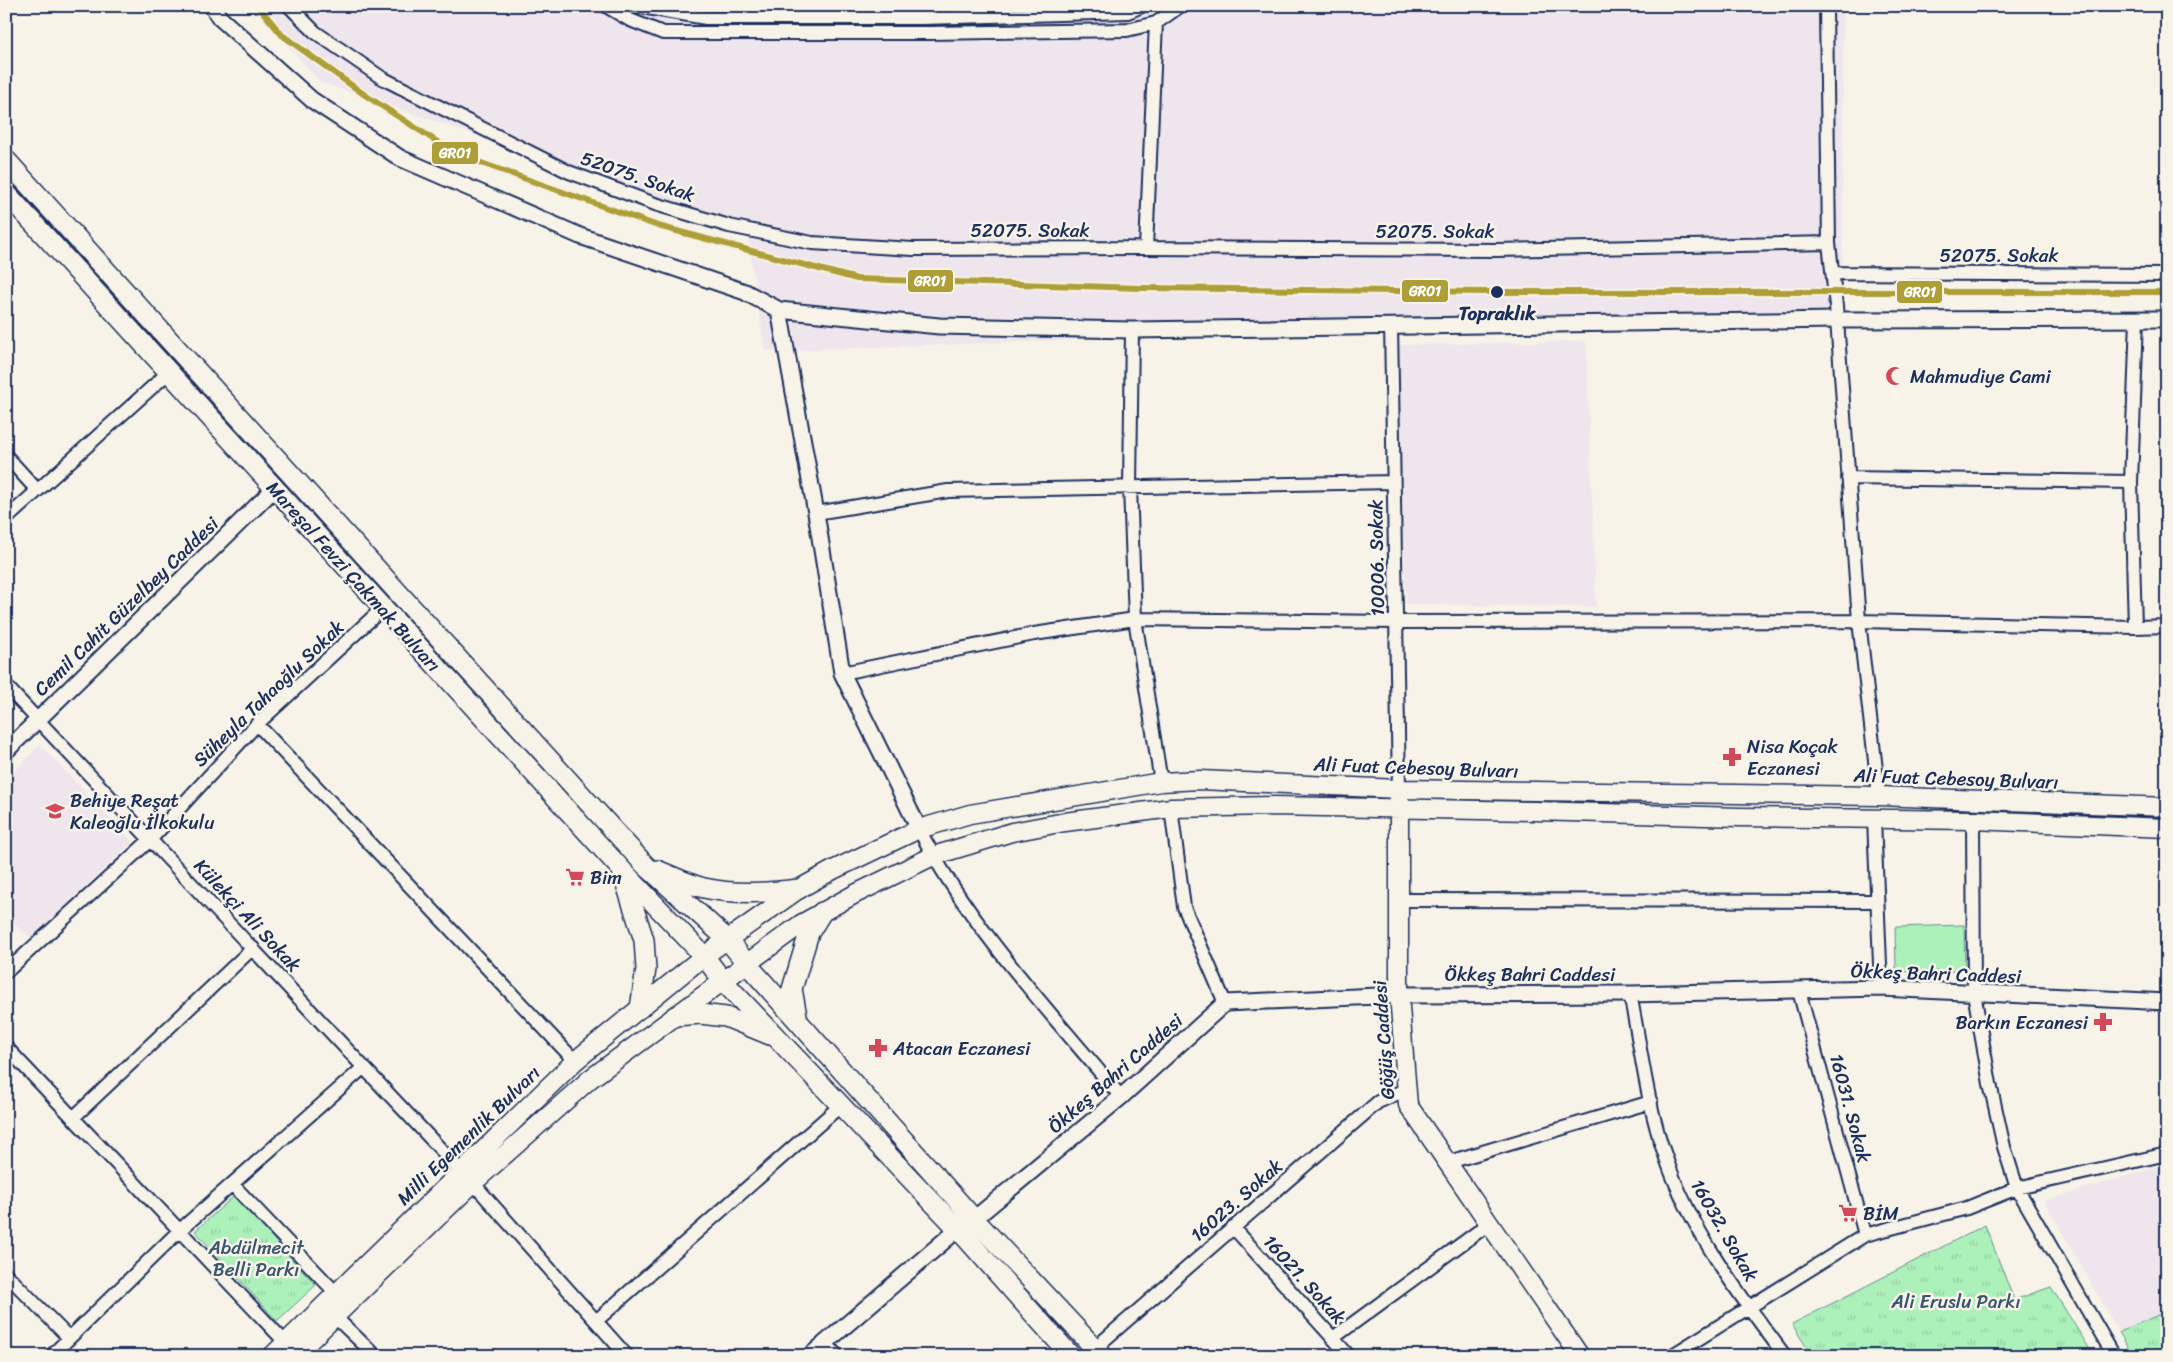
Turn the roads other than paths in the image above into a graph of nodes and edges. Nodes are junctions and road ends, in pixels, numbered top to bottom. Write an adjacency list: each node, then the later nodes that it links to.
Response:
1 (212, 6): 16 (street)
2 (289, 6): 13 (street, 52075. Sokak)
3 (606, 6): 9 (street)
4 (636, 6): 8 (street)
5 (1142, 6): 8 (street)
6 (1180, 6): 9 (street)
7 (1826, 6): 12 (street)
8 (923, 12)
9 (1156, 23): 13 (street)
10 (6, 160): 55 (main road)
11 (6, 193): 22 (main road, Mareşal Fevzi Çakmak Bulvarı)
12 (1828, 243): 13 (street, 52075. Sokak); 14 (street)
13 (1146, 248)
14 (1832, 273): 15 (street, 52075. Sokak); 19 (street)
15 (2167, 275)
16 (779, 310): 21 (street); 30 (street)
17 (2137, 319): 18 (street); 19 (street); 26 (street)
18 (2167, 319)
19 (1836, 320): 20 (street); 24 (street)
20 (1391, 325): 21 (street); 25 (street, 10006. Sokak)
21 (1132, 330): 27 (street)
22 (169, 372): 28 (main road, Mareşal Fevzi Çakmak Bulvarı); 29 (street)
23 (6, 456): 29 (street)
24 (1848, 478): 26 (street); 34 (street)
25 (1393, 482): 27 (street); 35 (street, 10006. Sokak)
26 (2131, 482): 37 (street)
27 (1130, 487): 30 (street); 33 (street)
28 (274, 488): 32 (main road, Mareşal Fevzi Çakmak Bulvarı); 40 (street, Cemil Cahit Güzelbey Caddesi)
29 (37, 490): 31 (street)
30 (816, 513): 38 (street)
31 (6, 519)
32 (383, 608): 41 (street, Süheyla Tahaoğlu Sokak); 56 (main road, Mareşal Fevzi Çakmak Bulvarı)
33 (1135, 619): 35 (street); 38 (street); 43 (street)
34 (1860, 620): 35 (street); 37 (street); 45 (street)
35 (1396, 622): 44 (street, 10006. Sokak)
36 (2167, 626): 37 (street)
37 (2135, 627)
38 (842, 674): 52 (street)
39 (6, 686): 40 (street, Külekçi Ali Sokak)
40 (39, 719): 42 (street, Cemil Cahit Güzelbey Caddesi); 53 (street, Külekçi Ali Sokak)
41 (257, 724): 53 (street, Süheyla Tahaoğlu Sokak); 79 (street)
42 (6, 751)
43 (1161, 782): 44 (main road, Ali Fuat Cebesoy Bulvarı); 52 (main road, Ali Fuat Cebesoy Bulvarı)
44 (1399, 789): 45 (main road, Ali Fuat Cebesoy Bulvarı); 48 (main road, Göğüş Caddesi)
45 (1879, 796): 46 (main road, Ali Fuat Cebesoy Bulvarı)
46 (2167, 807)
47 (1171, 808): 48 (main road, Milli Egemenlik Bulvarı); 54 (main road, Milli Egemenlik Bulvarı); 73 (street)
48 (1400, 809): 49 (main road, Milli Egemenlik Bulvarı); 58 (main road, Göğüş Caddesi)
49 (1874, 818): 50 (main road, Milli Egemenlik Bulvarı); 59 (street)
50 (1973, 820): 51 (main road, Milli Egemenlik Bulvarı); 69 (street)
51 (2167, 828)
52 (919, 829): 54 (street); 57 (main road, Ali Fuat Cebesoy Bulvarı)
53 (151, 839): 62 (street, Külekçi Ali Sokak); 65 (street, Süheyla Tahaoğlu Sokak)
54 (933, 856): 60 (main road, Milli Egemenlik Bulvarı); 82 (street)
55 (645, 865): 57 (main road); 61 (main road)
56 (621, 869): 63 (main road, Mareşal Fevzi Çakmak Bulvarı); 74 (main road)
57 (799, 889): 61 (main road, Ali Fuat Cebesoy Bulvarı)
58 (1399, 900): 59 (street); 71 (main road, Göğüş Caddesi)
59 (1877, 901): 67 (street)
60 (822, 912): 64 (main road, Milli Egemenlik Bulvarı); 76 (main road)
61 (728, 940): 63 (main road, Ali Fuat Cebesoy Bulvarı); 64 (main road)
62 (253, 948): 80 (street, Külekçi Ali Sokak); 85 (street)
63 (704, 956): 66 (main road, Mareşal Fevzi Çakmak Bulvarı); 74 (main road, Milli Egemenlik Bulvarı)
64 (747, 964): 66 (main road, Milli Egemenlik Bulvarı); 76 (main road)
65 (6, 972)
66 (722, 981): 75 (main road, Milli Egemenlik Bulvarı); 77 (main road, Mareşal Fevzi Çakmak Bulvarı)
67 (1881, 988): 68 (street, Ökkeş Bahri Caddesi); 69 (street, Ökkeş Bahri Caddesi)
68 (1799, 991): 70 (street, Ökkeş Bahri Caddesi); 96 (street, 16031. Sokak)
69 (1974, 993): 72 (street, Ökkeş Bahri Caddesi); 90 (street)
70 (1630, 994): 71 (street, Ökkeş Bahri Caddesi); 83 (street, 16032. Sokak)
71 (1399, 995): 73 (street, Ökkeş Bahri Caddesi); 81 (main road, Göğüş Caddesi)
72 (2167, 1002)
73 (1225, 1003): 82 (street, Ökkeş Bahri Caddesi)
74 (640, 1008): 79 (main road, Milli Egemenlik Bulvarı)
75 (675, 1016): 77 (main road); 88 (main road, Milli Egemenlik Bulvarı)
76 (798, 1022): 91 (main road)
77 (776, 1038): 84 (main road, Mareşal Fevzi Çakmak Bulvarı)
78 (6, 1047): 85 (street)
79 (575, 1061): 88 (main road, Milli Egemenlik Bulvarı)
80 (364, 1067): 88 (street, Külekçi Ali Sokak); 89 (street)
81 (1407, 1089): 87 (main road, Göğüş Caddesi); 93 (street, 16023. Sokak)
82 (1121, 1097): 91 (street, Ökkeş Bahri Caddesi)
83 (1652, 1102): 87 (street); 99 (street, 16032. Sokak)
84 (840, 1106): 94 (main road, Mareşal Fevzi Çakmak Bulvarı); 101 (street)
85 (73, 1118): 95 (street)
86 (2167, 1154): 90 (street)
87 (1449, 1162): 92 (main road, Göğüş Caddesi)
88 (467, 1177): 98 (main road, Milli Egemenlik Bulvarı); 100 (main road, Milli Egemenlik Bulvarı); 101 (street, Külekçi Ali Sokak)
89 (232, 1184): 95 (street); 98 (street)
90 (2017, 1188): 96 (street); 118 (street)
91 (974, 1219): 106 (main road)
92 (1490, 1223): 103 (street); 115 (main road, Göğüş Caddesi)
93 (1233, 1227): 103 (street, 16021. Sokak); 106 (street, 16023. Sokak)
94 (958, 1229): 104 (street); 113 (main road, Mareşal Fevzi Çakmak Bulvarı)
95 (179, 1231): 102 (street); 105 (street)
96 (1865, 1235): 99 (street)
97 (6, 1274): 102 (street)
98 (336, 1293): 105 (main road, Milli Egemenlik Bulvarı)
99 (1749, 1308): 116 (street); 117 (street, 16032. Sokak)
100 (334, 1316): 105 (main road, Milli Egemenlik Bulvarı); 109 (street)
101 (596, 1321): 110 (street, Külekçi Ali Sokak)
102 (69, 1338): 107 (street)
103 (1333, 1338): 114 (street, 16021. Sokak)
104 (825, 1342): 111 (street); 112 (street)
105 (290, 1349): 108 (main road, Milli Egemenlik Bulvarı)
106 (1098, 1352)
107 (51, 1356)
108 (272, 1356)
109 (376, 1356)
110 (627, 1356)
111 (810, 1356)
112 (837, 1356)
113 (1071, 1356)
114 (1349, 1356)
115 (1580, 1356)
116 (1671, 1356)
117 (1785, 1356)
118 (2114, 1356)

